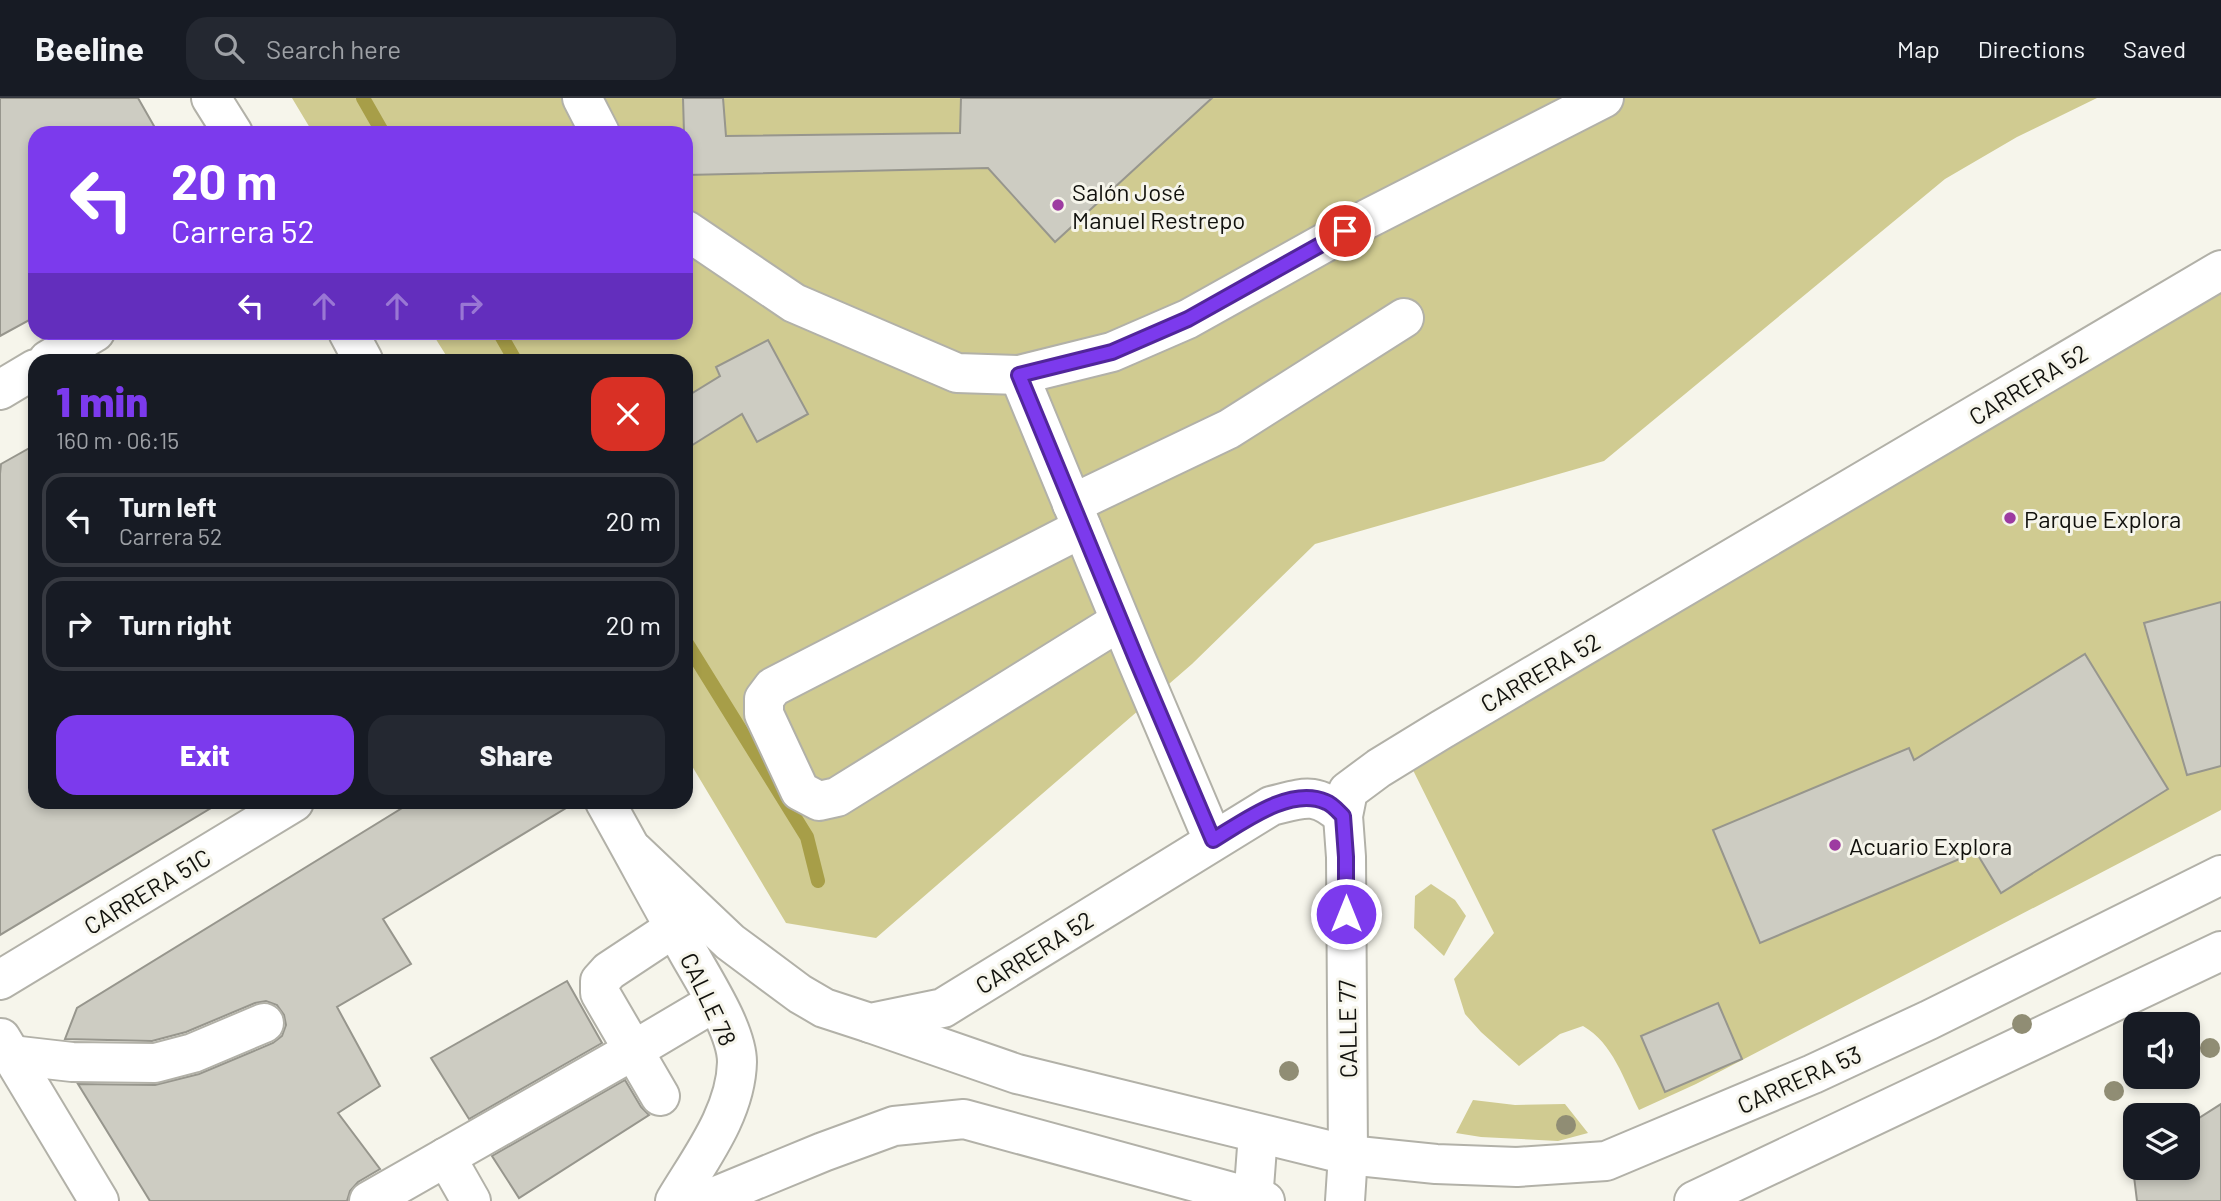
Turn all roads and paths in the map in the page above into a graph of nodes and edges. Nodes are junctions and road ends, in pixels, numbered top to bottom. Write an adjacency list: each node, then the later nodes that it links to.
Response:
1 (211, 98): 4 (main road)
2 (582, 98): 5 (main road)
3 (1604, 98): 12 (main road)
4 (229, 126)
5 (596, 126)
6 (693, 235): 12 (main road)
7 (2221, 270): 18 (main road, CARRERA 52)
8 (1404, 318): 14 (main road)
9 (82, 340): 10 (main road)
10 (58, 354)
11 (28, 373): 13 (main road)
12 (1019, 375): 14 (main road)
13 (0, 390)
14 (1077, 516): 15 (main road); 15 (main road)
15 (1120, 621): 19 (main road)
16 (282, 809): 24 (main road, CARRERA 51C)
17 (609, 809): 20 (main road, CALLE 78)
18 (1343, 816): 19 (main road, CARRERA 52); 32 (main road, CALLE 77)
19 (1213, 840): 27 (main road, CARRERA 52)
20 (634, 851): 22 (main road, CALLE 78); 27 (main road, CARRERA 52)
21 (2221, 875): 32 (main road, CARRERA 53)
22 (674, 928): 25 (main road, CALLE 78); 29 (main road)
23 (2221, 951): 41 (main road)
24 (0, 980)
25 (715, 1002): 29 (main road); 38 (main road, CALLE 78)
26 (264, 1023): 28 (main road)
27 (870, 1023): 31 (main road, CARRERA 52)
28 (6, 1045): 35 (main road)
29 (634, 1051): 30 (main road); 33 (main road)
30 (660, 1096)
31 (1258, 1134): 32 (main road, CARRERA 52); 34 (main road)
32 (1348, 1155): 40 (main road, CALLE 77)
33 (446, 1157): 36 (main road); 37 (main road)
34 (1257, 1200): 39 (main road)
35 (99, 1201)
36 (369, 1201)
37 (471, 1201)
38 (675, 1201)
39 (704, 1201)
40 (1345, 1201)
41 (1694, 1201)

